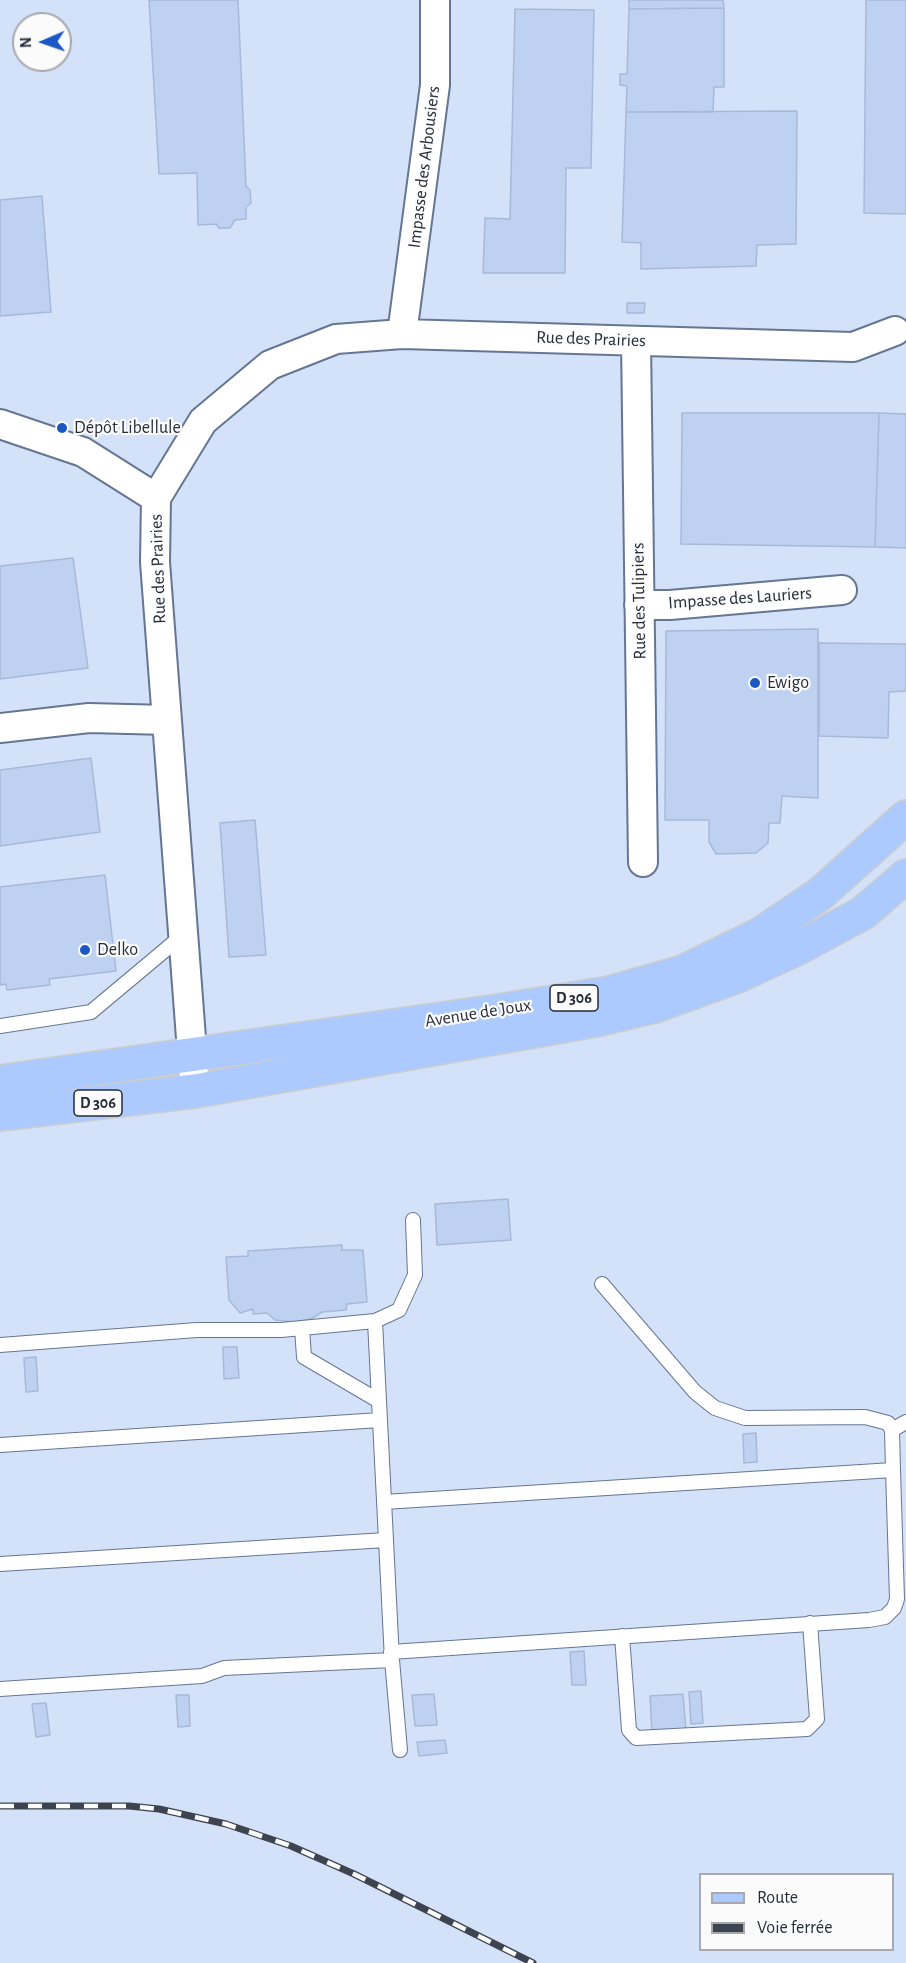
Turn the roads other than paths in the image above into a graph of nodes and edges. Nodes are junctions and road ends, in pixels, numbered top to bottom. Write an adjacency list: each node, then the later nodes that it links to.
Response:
1 (435, 0): 3 (street, Impasse des Arbousiers)
2 (895, 331): 4 (street, Rue des Prairies)
3 (402, 334): 4 (street, Rue des Prairies); 6 (street, Rue des Prairies)
4 (636, 341): 8 (street, Rue des Tulipiers)
5 (0, 424): 6 (street)
6 (156, 498): 9 (street, Rue des Prairies)
7 (842, 590): 8 (street, Impasse des Lauriers)
8 (639, 604): 12 (street, Rue des Tulipiers)
9 (167, 720): 10 (street); 14 (street, Rue des Prairies)
10 (0, 728)
11 (906, 817): 16 (main road, Avenue de Joux / D 306)
12 (643, 862)
13 (906, 876): 18 (main road, Avenue de Joux / D 306)
14 (183, 935): 15 (lane); 16 (street, Rue des Prairies)
15 (0, 1026)
16 (192, 1055): 17 (main road, Avenue de Joux / D 306); 18 (street, Rue des Prairies)
17 (0, 1082)
18 (195, 1091): 19 (main road, Avenue de Joux / D 306)
19 (0, 1114)
20 (413, 1220): 22 (lane)
21 (602, 1284): 28 (lane)
22 (375, 1321): 23 (lane); 25 (lane)
23 (302, 1328): 24 (lane); 25 (lane)
24 (0, 1345)
25 (379, 1401): 26 (lane)
26 (380, 1420): 29 (lane); 31 (lane)
27 (906, 1422): 28 (lane)
28 (892, 1430): 30 (lane)
29 (0, 1445)
30 (893, 1470): 31 (lane); 34 (lane)
31 (384, 1502): 32 (lane)
32 (386, 1540): 33 (lane); 36 (lane)
33 (0, 1564)
34 (810, 1623): 35 (lane); 35 (lane)
35 (622, 1636): 36 (lane)
36 (392, 1656): 37 (lane); 38 (lane)
37 (0, 1689)
38 (400, 1750)

